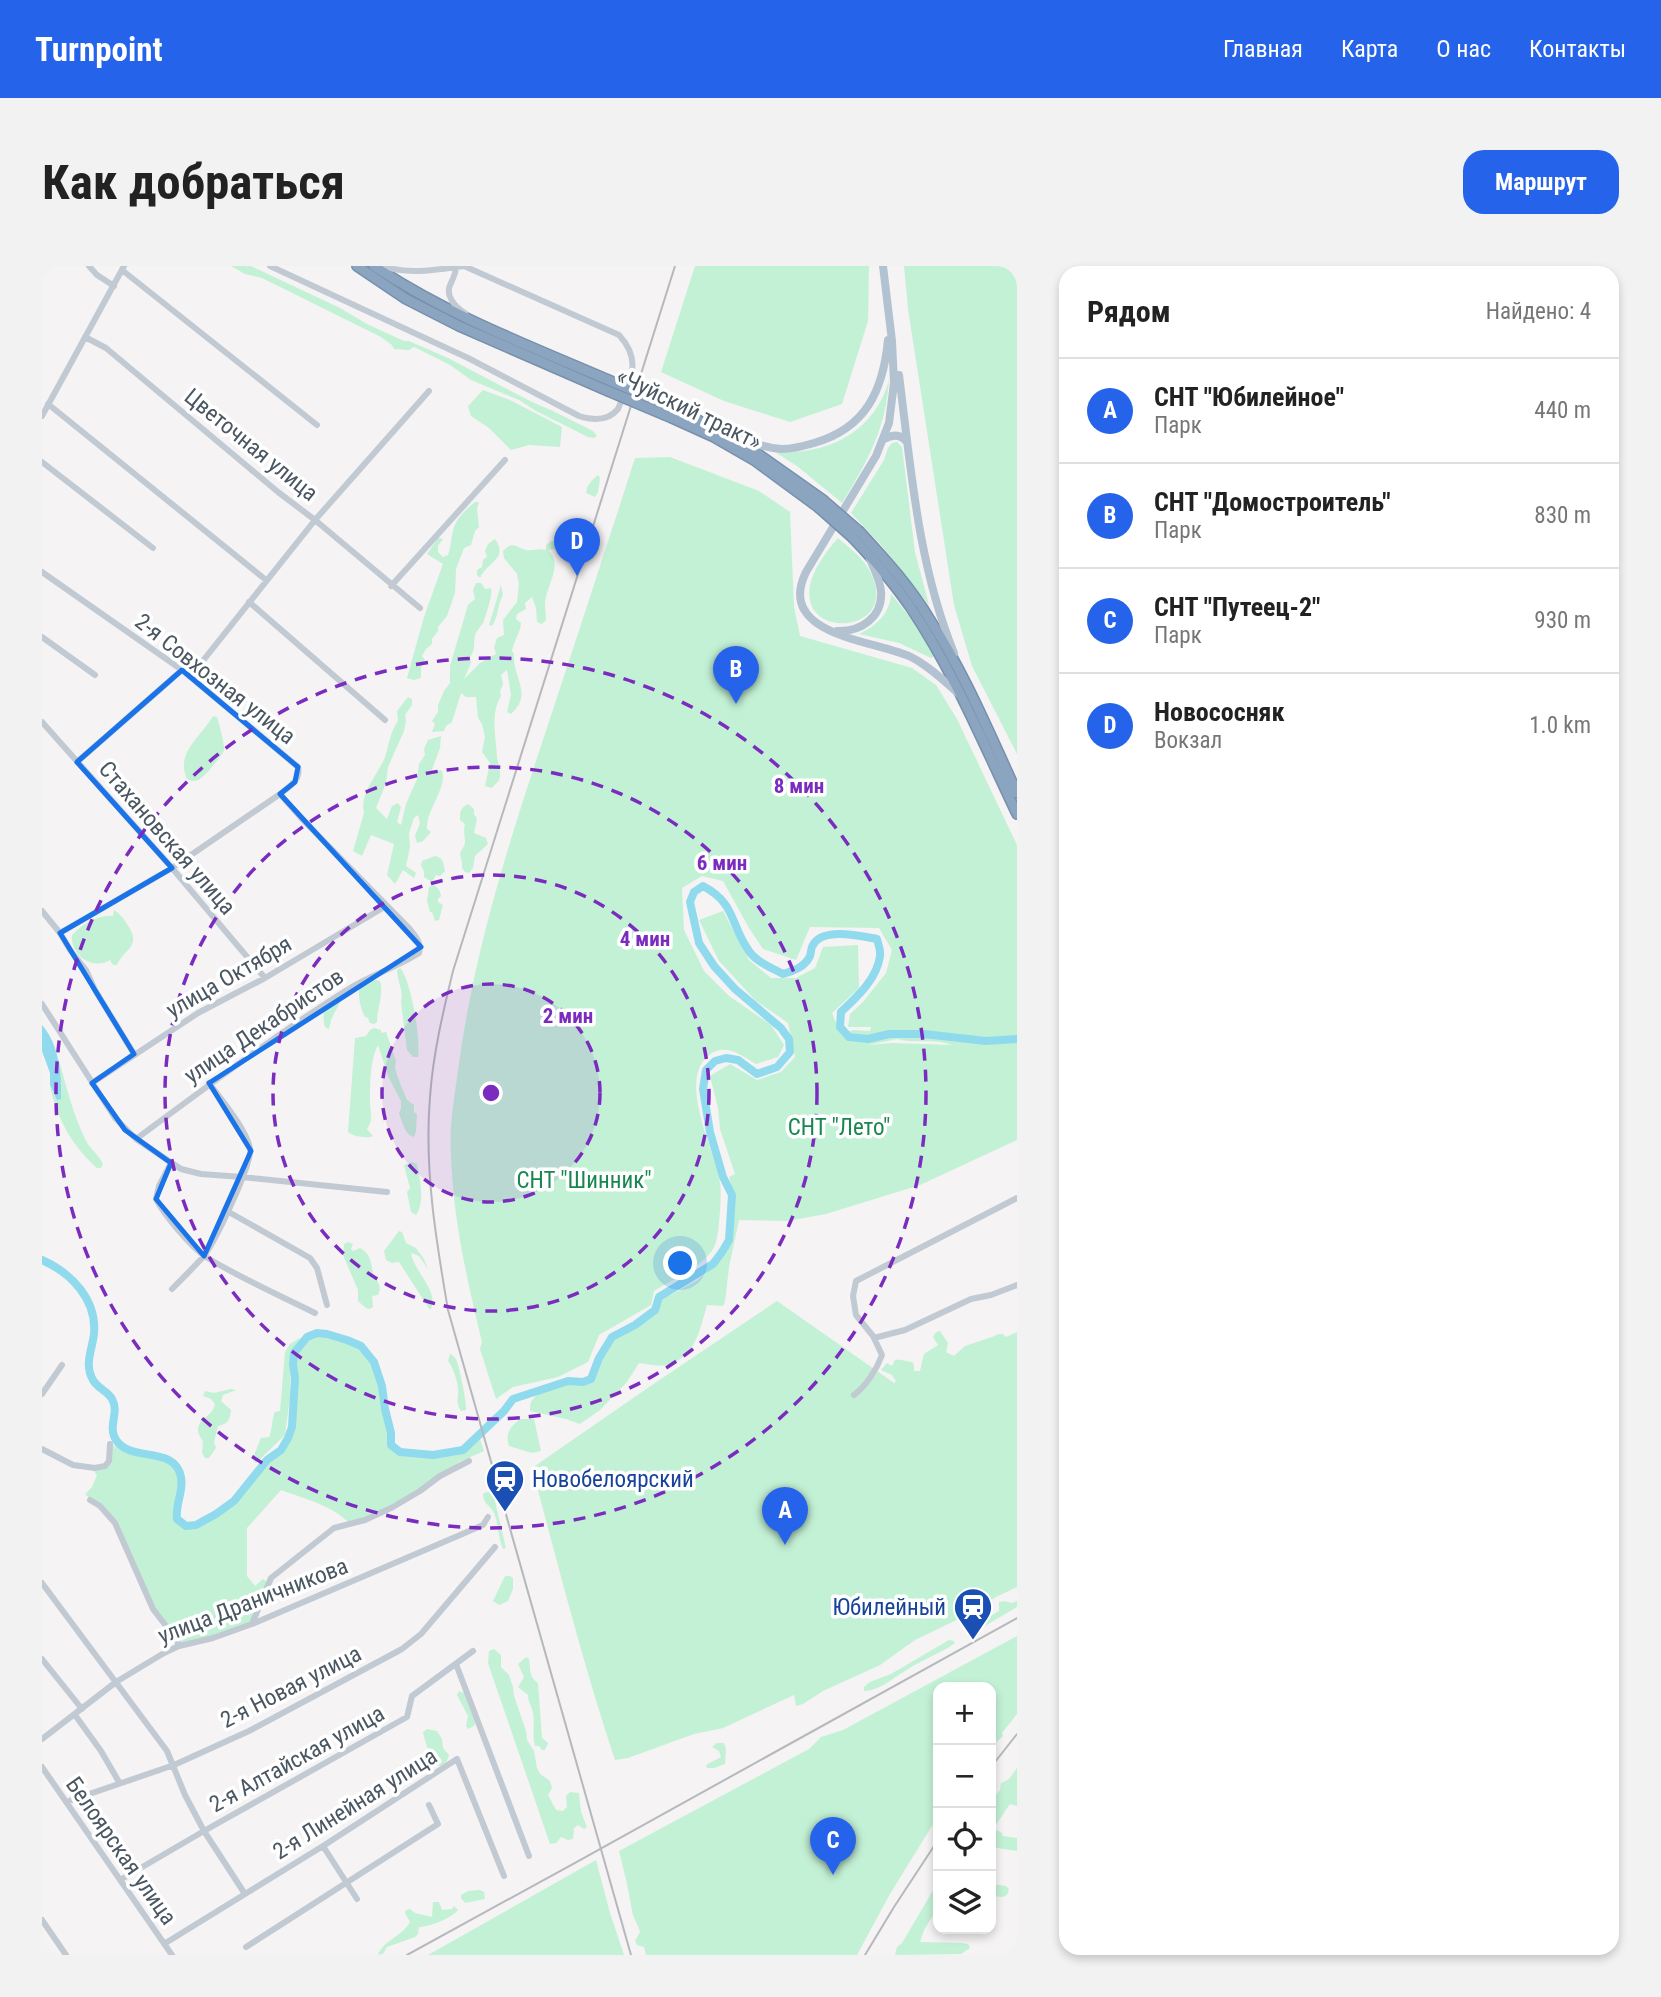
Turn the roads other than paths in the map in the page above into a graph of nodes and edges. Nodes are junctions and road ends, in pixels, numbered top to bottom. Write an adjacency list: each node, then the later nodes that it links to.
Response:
1 (89, 266): 12 (street)
2 (270, 266): 10 (street)
3 (357, 266): 17 (highway, «Чуйский тракт»)
4 (374, 266): 14 (highway, «Чуйский тракт»)
5 (382, 266): 8 (street)
6 (460, 266): 8 (street); 10 (street); 11 (street)
7 (883, 266): 13 (main road)
8 (444, 267)
9 (123, 268): 12 (street); 22 (street)
10 (480, 273): 11 (street)
11 (455, 277): 14 (street)
12 (114, 286): 15 (street)
13 (889, 320): 16 (main road); 23 (main road)
14 (484, 326): 17 (highway, «Чуйский тракт»)
15 (85, 337): 19 (street); 29 (street, Цветочная улица)
16 (892, 341): 24 (main road); 25 (main road)
17 (610, 386): 20 (highway, «Чуйский тракт», bridge)
18 (429, 391): 29 (street)
19 (48, 404): 21 (street); 34 (street)
20 (673, 414): 23 (highway, «Чуйский тракт»); 28 (highway, «Чуйский тракт»)
21 (42, 416)
22 (317, 425)
23 (717, 429): 28 (highway, «Чуйский тракт»)
24 (884, 439): 25 (main road); 38 (main road)
25 (907, 442): 43 (main road)
26 (505, 460): 35 (street)
27 (42, 462): 31 (street)
28 (821, 503): 30 (highway, «Чуйский тракт», bridge)
29 (315, 520): 34 (street); 35 (street, Цветочная улица)
30 (857, 535): 32 (highway, «Чуйский тракт»); 43 (highway, «Чуйский тракт»)
31 (153, 548)
32 (868, 554): 38 (main road); 43 (highway, «Чуйский тракт»)
33 (42, 572): 40 (street, 2-я Совхозная улица)
34 (266, 580): 36 (street)
35 (391, 586): 37 (street, Цветочная улица)
36 (249, 601): 42 (street); 44 (street)
37 (420, 608)
38 (824, 628): 43 (main road)
39 (42, 636): 41 (street)
40 (182, 670): 42 (street, 2-я Совхозная улица); 46 (street)
41 (95, 675)
42 (190, 677): 48 (street, 2-я Совхозная улица)
43 (963, 690): 47 (highway, «Чуйский тракт»); 49 (highway, «Чуйский тракт»)
44 (385, 720)
45 (42, 722): 46 (street, Стахановская улица)
46 (77, 762): 50 (street, Стахановская улица)
47 (1017, 793)
48 (280, 794): 50 (street); 51 (street)
49 (1017, 814)
50 (172, 868): 53 (street); 54 (street, Стахановская улица)
51 (386, 906): 54 (street, улица Октября); 58 (street, улица Декабристов)
52 (42, 911): 53 (street)
53 (60, 933): 56 (street)
54 (265, 978): 56 (street, улица Октября)
55 (42, 1004): 57 (street)
56 (134, 1054): 57 (street, улица Октября)
57 (92, 1083): 59 (street)
58 (209, 1083): 59 (street, улица Декабристов); 61 (street)
59 (136, 1139): 60 (street)
60 (171, 1163): 61 (street); 65 (street)
61 (242, 1177): 62 (street); 64 (street)
62 (387, 1192)
63 (1017, 1198): 70 (street)
64 (228, 1212): 65 (street); 68 (street)
65 (204, 1256): 67 (street); 69 (street)
66 (1017, 1284): 70 (street)
67 (172, 1289)
68 (327, 1304)
69 (314, 1313)
70 (874, 1338): 73 (street)
71 (62, 1365): 72 (street)
72 (42, 1394)
73 (854, 1395)
74 (110, 1444): 75 (street)
75 (42, 1449)
76 (469, 1461): 81 (street)
77 (90, 1500): 82 (street)
78 (488, 1517): 81 (street, улица Драничникова)
79 (495, 1547): 90 (street, 2-я Новая улица)
80 (42, 1583): 86 (street)
81 (252, 1624): 82 (street, улица Драничникова)
82 (179, 1646): 86 (street, улица Драничникова)
83 (473, 1651): 85 (street, 2-я Алтайская улица)
84 (42, 1659): 87 (street)
85 (456, 1664): 95 (street, 2-я Алтайская улица); 97 (street)
86 (116, 1682): 87 (street, улица Драничникова); 90 (street)
87 (82, 1709): 88 (street, улица Драничникова)
88 (75, 1715): 89 (street, улица Драничникова); 92 (street)
89 (42, 1740)
90 (174, 1765): 92 (street, 2-я Новая улица); 95 (street)
91 (42, 1766): 93 (street, Белоярская улица)
92 (120, 1782): 93 (street, 2-я Новая улица)
93 (66, 1802): 99 (street, Белоярская улица)
94 (429, 1805): 100 (street, 2-я Линейная улица)
95 (204, 1831): 99 (street, 2-я Алтайская улица); 101 (street)
96 (324, 1846): 98 (street, 2-я Линейная улица); 100 (street); 101 (street, 2-я Линейная улица)
97 (529, 1856)
98 (504, 1876)
99 (120, 1880): 104 (street, Белоярская улица)
100 (346, 1883): 102 (street); 105 (street, 2-я Линейная улица)
101 (245, 1894): 104 (street, 2-я Линейная улица)
102 (357, 1899)
103 (42, 1920): 106 (street)
104 (164, 1944): 107 (street, Белоярская улица)
105 (246, 1947)
106 (66, 1955)
107 (172, 1955)

